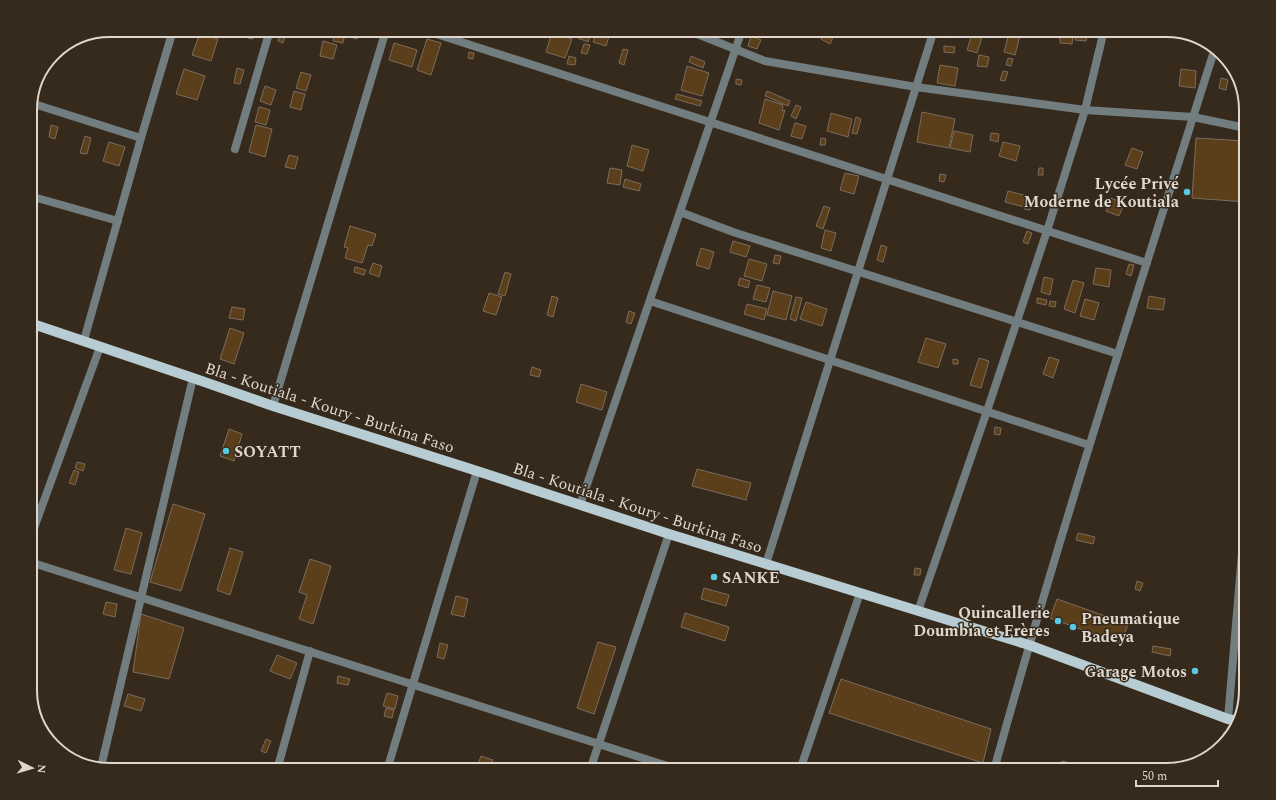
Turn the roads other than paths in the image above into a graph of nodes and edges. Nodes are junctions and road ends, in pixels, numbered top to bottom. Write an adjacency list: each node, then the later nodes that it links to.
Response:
1 (171, 37): 17 (street)
2 (268, 37): 18 (street)
3 (384, 37): 34 (street)
4 (446, 37): 15 (street)
5 (705, 37): 9 (street)
6 (739, 37): 9 (street)
7 (932, 37): 11 (street)
8 (1102, 37): 13 (street)
9 (735, 49): 11 (street); 15 (street)
10 (1213, 54): 14 (street)
11 (916, 87): 13 (street); 19 (street)
12 (37, 105): 17 (street)
13 (1085, 110): 14 (street); 23 (street)
14 (1193, 116): 16 (street); 24 (street)
15 (710, 122): 19 (street); 21 (street)
16 (1239, 126)
17 (141, 138): 22 (street)
18 (235, 149)
19 (887, 179): 23 (street); 25 (street)
20 (37, 198): 22 (street)
21 (680, 212): 25 (street); 26 (street)
22 (118, 221): 29 (street)
23 (1046, 231): 24 (street); 27 (street)
24 (1147, 263): 31 (street)
25 (858, 272): 27 (street); 32 (street)
26 (650, 301): 32 (street); 38 (street)
27 (1017, 322): 31 (street); 35 (street)
28 (37, 325): 29 (main road, Bla - Koutiala - Koury - Burkina Faso)
29 (84, 340): 30 (main road, Bla - Koutiala - Koury - Burkina Faso)
30 (100, 347): 33 (main road, Bla - Koutiala - Koury - Burkina Faso); 39 (street)
31 (1118, 354): 36 (street)
32 (830, 360): 35 (street); 42 (street)
33 (193, 378): 34 (main road, Bla - Koutiala - Koury - Burkina Faso); 44 (street)
34 (273, 406): 37 (main road, Bla - Koutiala - Koury - Burkina Faso)
35 (987, 411): 36 (street); 45 (street)
36 (1089, 445): 47 (street)
37 (477, 471): 38 (main road, Bla - Koutiala - Koury - Burkina Faso); 49 (street)
38 (580, 505): 40 (main road, Bla - Koutiala - Koury - Burkina Faso)
39 (37, 520)
40 (668, 534): 42 (main road, Bla - Koutiala - Koury - Burkina Faso); 51 (street)
41 (37, 564): 44 (street)
42 (766, 564): 43 (main road, Bla - Koutiala - Koury - Burkina Faso)
43 (860, 593): 45 (main road, Bla - Koutiala - Koury - Burkina Faso); 57 (street)
44 (141, 597): 48 (street); 52 (street)
45 (918, 611): 47 (main road, Bla - Koutiala - Koury - Burkina Faso)
46 (1239, 613): 50 (street)
47 (1029, 645): 50 (main road, Bla - Koutiala - Koury - Burkina Faso); 58 (street)
48 (310, 651): 49 (street); 53 (street)
49 (412, 684): 51 (street); 54 (street)
50 (1232, 720)
51 (599, 744): 55 (street); 56 (street)
52 (102, 762)
53 (278, 763)
54 (389, 763)
55 (592, 763)
56 (658, 763)
57 (802, 763)
58 (996, 763)

